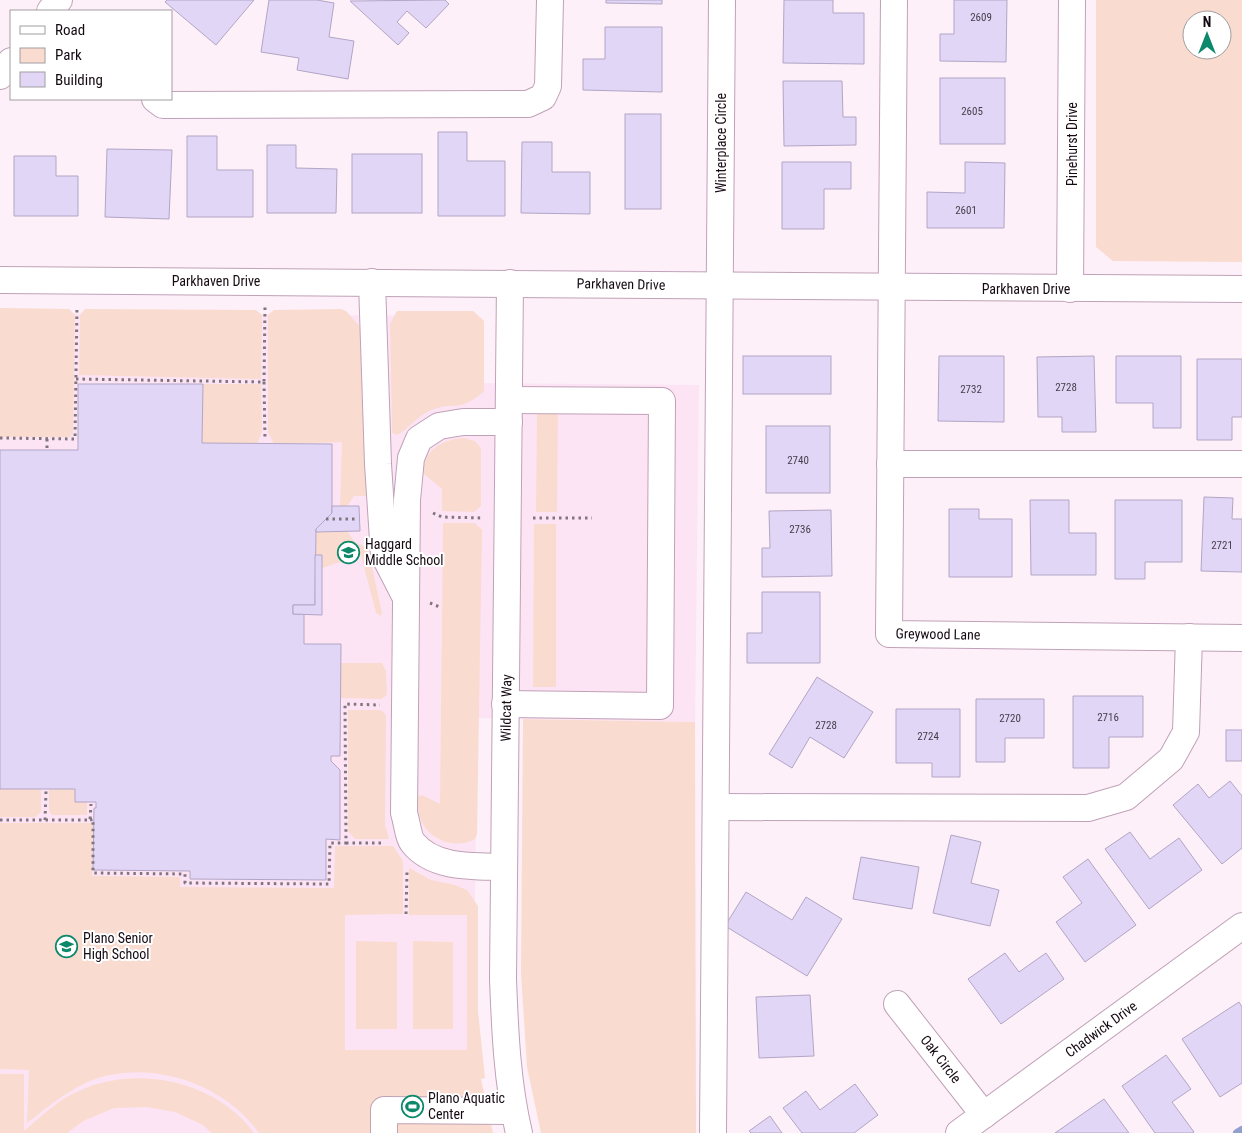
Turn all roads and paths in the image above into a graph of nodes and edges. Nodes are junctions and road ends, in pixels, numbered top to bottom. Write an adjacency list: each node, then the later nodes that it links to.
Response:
1 (59, 0): 6 (street)
2 (550, 0): 9 (street)
3 (722, 0): 13 (street, Winterplace Circle)
4 (894, 0): 14 (street, Greywood Lane)
5 (1072, 0): 15 (street, Pinehurst Drive)
6 (51, 10)
7 (10, 63): 8 (street)
8 (0, 76)
9 (156, 100)
10 (0, 280): 11 (street, Parkhaven Drive)
11 (372, 282): 12 (street, Parkhaven Drive); 26 (street)
12 (510, 282): 13 (street, Parkhaven Drive); 21 (street, Wildcat Way)
13 (720, 286): 14 (street, Parkhaven Drive); 43 (street, Winterplace Circle)
14 (892, 289): 15 (street, Parkhaven Drive); 27 (street, Greywood Lane)
15 (1070, 289): 16 (street, Parkhaven Drive)
16 (1242, 289)
17 (77, 306): 19 (path)
18 (265, 307): 20 (path)
19 (76, 379): 20 (path); 23 (path)
20 (264, 382): 24 (path)
21 (509, 411): 29 (street); 39 (street, Wildcat Way); 39 (street)
22 (0, 438): 23 (path)
23 (46, 439): 25 (path)
24 (265, 439)
25 (46, 448)
26 (378, 464): 29 (street); 36 (street)
27 (890, 464): 28 (street); 37 (street, Greywood Lane)
28 (1242, 464)
29 (409, 466): 36 (street)
30 (442, 517): 33 (path)
31 (326, 518): 32 (path)
32 (360, 518)
33 (483, 518)
34 (530, 518): 35 (path)
35 (592, 518)
36 (406, 598): 50 (street)
37 (1189, 637): 38 (street, Greywood Lane); 43 (street)
38 (1242, 638)
39 (506, 704): 50 (street, Wildcat Way)
40 (388, 705): 48 (path)
41 (46, 791): 45 (path)
42 (91, 804): 46 (path)
43 (717, 807): 57 (street, Winterplace Circle)
44 (0, 820): 45 (path)
45 (45, 820): 46 (path)
46 (90, 820): 48 (path)
47 (394, 842): 48 (path)
48 (346, 843)
49 (407, 862): 51 (path)
50 (504, 867): 55 (street, Wildcat Way)
51 (406, 914)
52 (1242, 926): 54 (street, Chadwick Drive)
53 (898, 1004): 54 (street, Oak Circle)
54 (984, 1115): 58 (street, Chadwick Drive)
55 (517, 1122): 56 (street)
56 (384, 1133)
57 (713, 1133)
58 (959, 1133)

